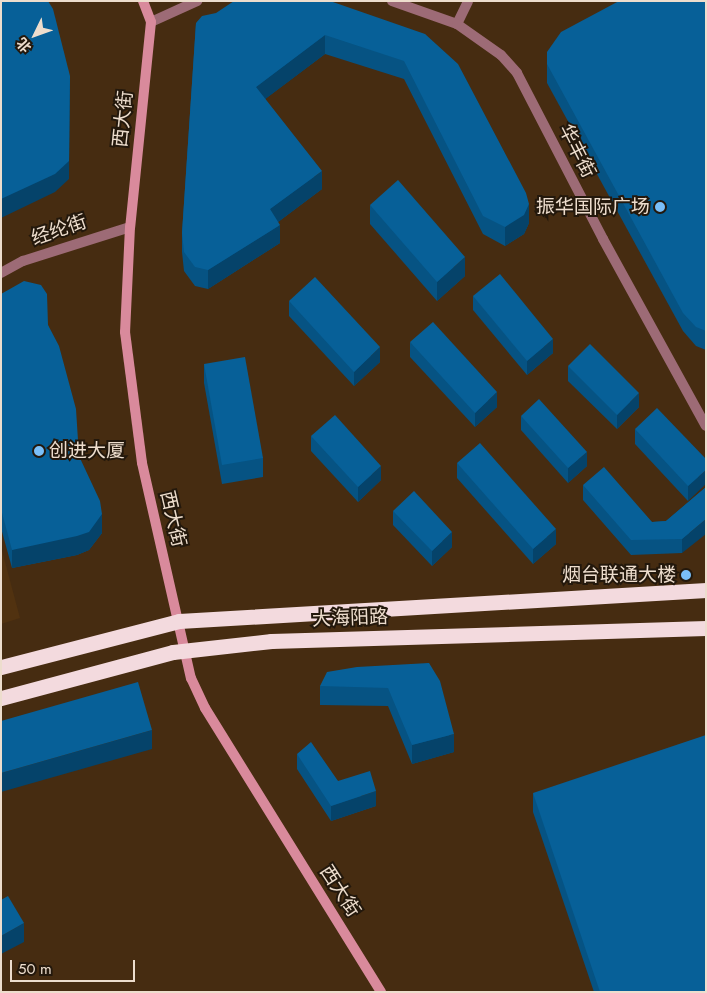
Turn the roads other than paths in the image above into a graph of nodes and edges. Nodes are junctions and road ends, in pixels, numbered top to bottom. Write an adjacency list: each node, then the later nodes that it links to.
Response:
1 (143, 1): 5 (street, 西大街)
2 (197, 1): 5 (street)
3 (392, 1): 6 (street, 华丰街)
4 (468, 1): 6 (street)
5 (151, 22): 7 (street, 西大街)
6 (457, 24): 9 (street, 华丰街)
7 (130, 227): 8 (street, 经纶街); 11 (street, 西大街)
8 (1, 273)
9 (706, 426)
10 (706, 590): 11 (highway, 大海阳路)
11 (178, 621): 13 (street, 西大街); 14 (highway, 大海阳路)
12 (706, 628): 13 (highway, 大海阳路)
13 (185, 650): 15 (highway, 大海阳路); 16 (street, 西大街)
14 (1, 667)
15 (1, 698)
16 (381, 992)

